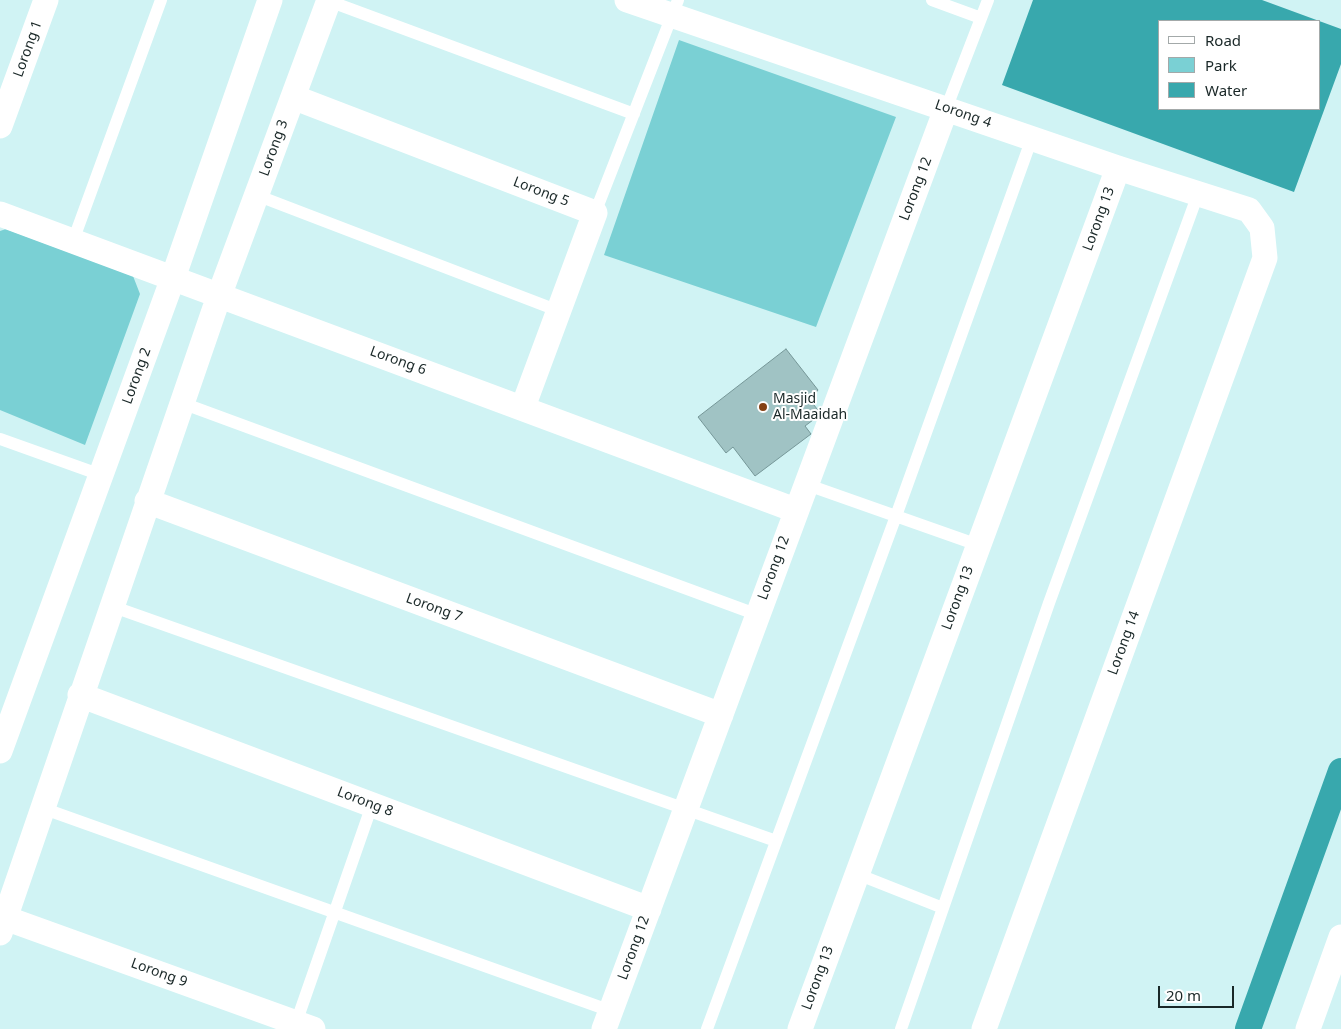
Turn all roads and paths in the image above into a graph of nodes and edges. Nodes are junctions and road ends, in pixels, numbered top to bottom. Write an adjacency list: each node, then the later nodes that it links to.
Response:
1 (46, 0): 13 (street, Lorong 1)
2 (161, 0): 20 (lane)
3 (270, 0): 22 (street, Lorong 2)
4 (329, 0): 10 (street, Lorong 3); 12 (lane)
5 (627, 0): 8 (street, Lorong 4)
6 (932, 0): 9 (lane)
7 (988, 0): 9 (lane)
8 (675, 8): 11 (street, Lorong 4); 12 (lane)
9 (981, 18): 11 (lane)
10 (293, 97): 17 (street, Lorong 3); 18 (street, Lorong 5)
11 (946, 108): 14 (street, Lorong 4); 29 (street, Lorong 12)
12 (634, 114): 18 (lane)
13 (0, 126)
14 (1032, 138): 15 (street, Lorong 4); 32 (lane)
15 (1118, 168): 16 (street, Lorong 4); 33 (street, Lorong 13)
16 (1198, 194): 21 (street, Lorong 4); 44 (lane)
17 (256, 195): 23 (street, Lorong 3); 24 (lane)
18 (595, 213): 24 (street)
19 (0, 214): 20 (street, Lorong 6)
20 (73, 241): 22 (street, Lorong 6)
21 (1265, 258): 54 (street, Lorong 14)
22 (173, 278): 23 (street, Lorong 6); 28 (street, Lorong 2)
23 (219, 296): 25 (street, Lorong 3); 26 (street, Lorong 6)
24 (559, 311): 26 (street)
25 (182, 402): 30 (street, Lorong 3); 35 (lane)
26 (523, 407): 31 (street, Lorong 6)
27 (0, 438): 28 (lane)
28 (101, 476): 38 (street, Lorong 2)
29 (805, 484): 31 (street, Lorong 12); 32 (lane)
30 (147, 501): 34 (street, Lorong 3); 37 (street, Lorong 7)
31 (795, 510): 35 (street, Lorong 12)
32 (896, 516): 33 (lane); 42 (lane)
33 (978, 545): 43 (street, Lorong 13)
34 (111, 606): 36 (street, Lorong 3); 41 (lane)
35 (758, 615): 37 (street, Lorong 12)
36 (80, 695): 39 (street, Lorong 8); 40 (street, Lorong 3)
37 (721, 715): 41 (street, Lorong 12)
38 (0, 751)
39 (372, 805): 45 (street, Lorong 8); 46 (lane)
40 (42, 808): 46 (lane); 47 (street, Lorong 3)
41 (686, 809): 42 (lane); 45 (street, Lorong 12)
42 (776, 841): 51 (lane)
43 (857, 874): 44 (lane); 52 (street, Lorong 13)
44 (943, 908): 53 (lane)
45 (649, 909): 49 (street, Lorong 12)
46 (335, 911): 49 (lane); 50 (lane)
47 (3, 925): 50 (street, Lorong 9)
48 (1341, 937): 55 (street)
49 (608, 1020)
50 (304, 1026)
51 (707, 1029)
52 (800, 1029)
53 (901, 1029)
54 (984, 1029)
55 (1308, 1029)

